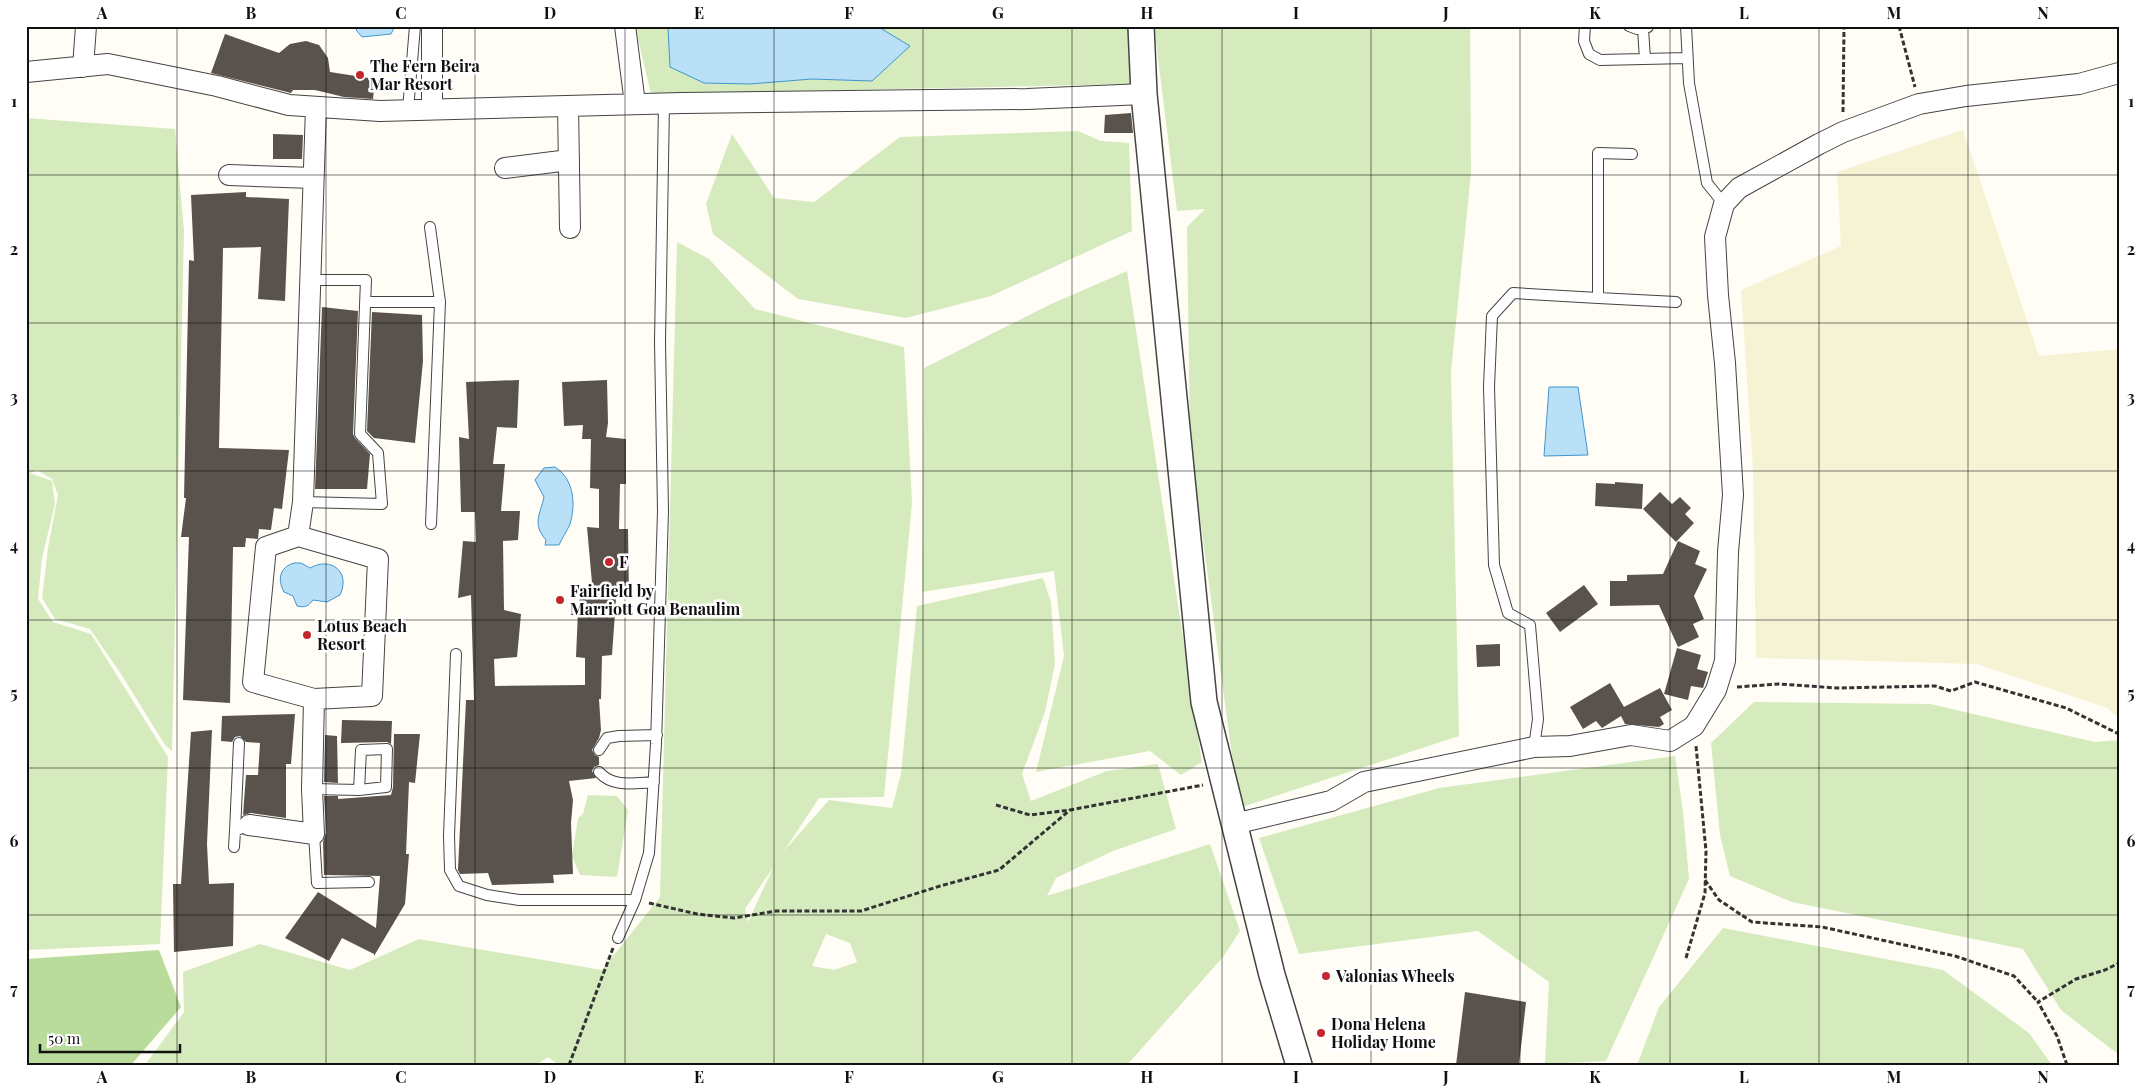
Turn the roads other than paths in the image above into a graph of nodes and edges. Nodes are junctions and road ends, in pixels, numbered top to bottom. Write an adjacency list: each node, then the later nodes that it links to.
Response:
1 (86, 26): 12 (street)
2 (415, 26): 21 (lane)
3 (432, 26): 20 (street)
4 (625, 26): 17 (street)
5 (1141, 26): 15 (street)
6 (1585, 26): 10 (lane)
7 (1629, 26): 9 (lane)
8 (1686, 26): 11 (lane)
9 (1646, 27): 10 (lane)
10 (1646, 58): 11 (lane)
11 (1687, 58): 27 (lane)
12 (83, 67): 13 (street); 19 (street)
13 (26, 72)
14 (2119, 73): 27 (street)
15 (1144, 94): 16 (street); 48 (street)
16 (664, 103): 17 (street); 40 (lane)
17 (635, 104): 18 (street)
18 (568, 106): 20 (street); 23 (street)
19 (316, 107): 21 (street); 26 (street)
20 (432, 109): 21 (street)
21 (408, 110)
22 (1632, 154): 31 (lane)
23 (569, 160): 24 (street); 29 (street)
24 (505, 168)
25 (229, 175): 26 (street)
26 (313, 178): 30 (street)
27 (1724, 204): 42 (street)
28 (430, 227): 33 (lane)
29 (570, 228)
30 (311, 280): 32 (lane); 35 (street)
31 (1598, 298): 34 (lane); 42 (lane)
32 (366, 302): 33 (lane); 35 (lane)
33 (440, 302): 36 (lane)
34 (1676, 302)
35 (303, 502): 37 (street)
36 (431, 524)
37 (298, 536): 39 (street); 39 (street)
38 (456, 654): 53 (lane)
39 (314, 699): 46 (street)
40 (656, 735): 43 (lane); 45 (lane)
41 (239, 743): 49 (lane)
42 (1534, 747): 48 (street)
43 (599, 750)
44 (599, 772): 45 (lane)
45 (654, 782): 53 (lane)
46 (312, 789): 47 (lane); 50 (street)
47 (360, 790): 47 (lane)
48 (1234, 824): 55 (street)
49 (242, 828): 50 (street); 51 (lane)
50 (314, 834): 52 (lane)
51 (234, 848)
52 (369, 882)
53 (635, 900): 54 (lane)
54 (618, 938)
55 (1299, 1065)

